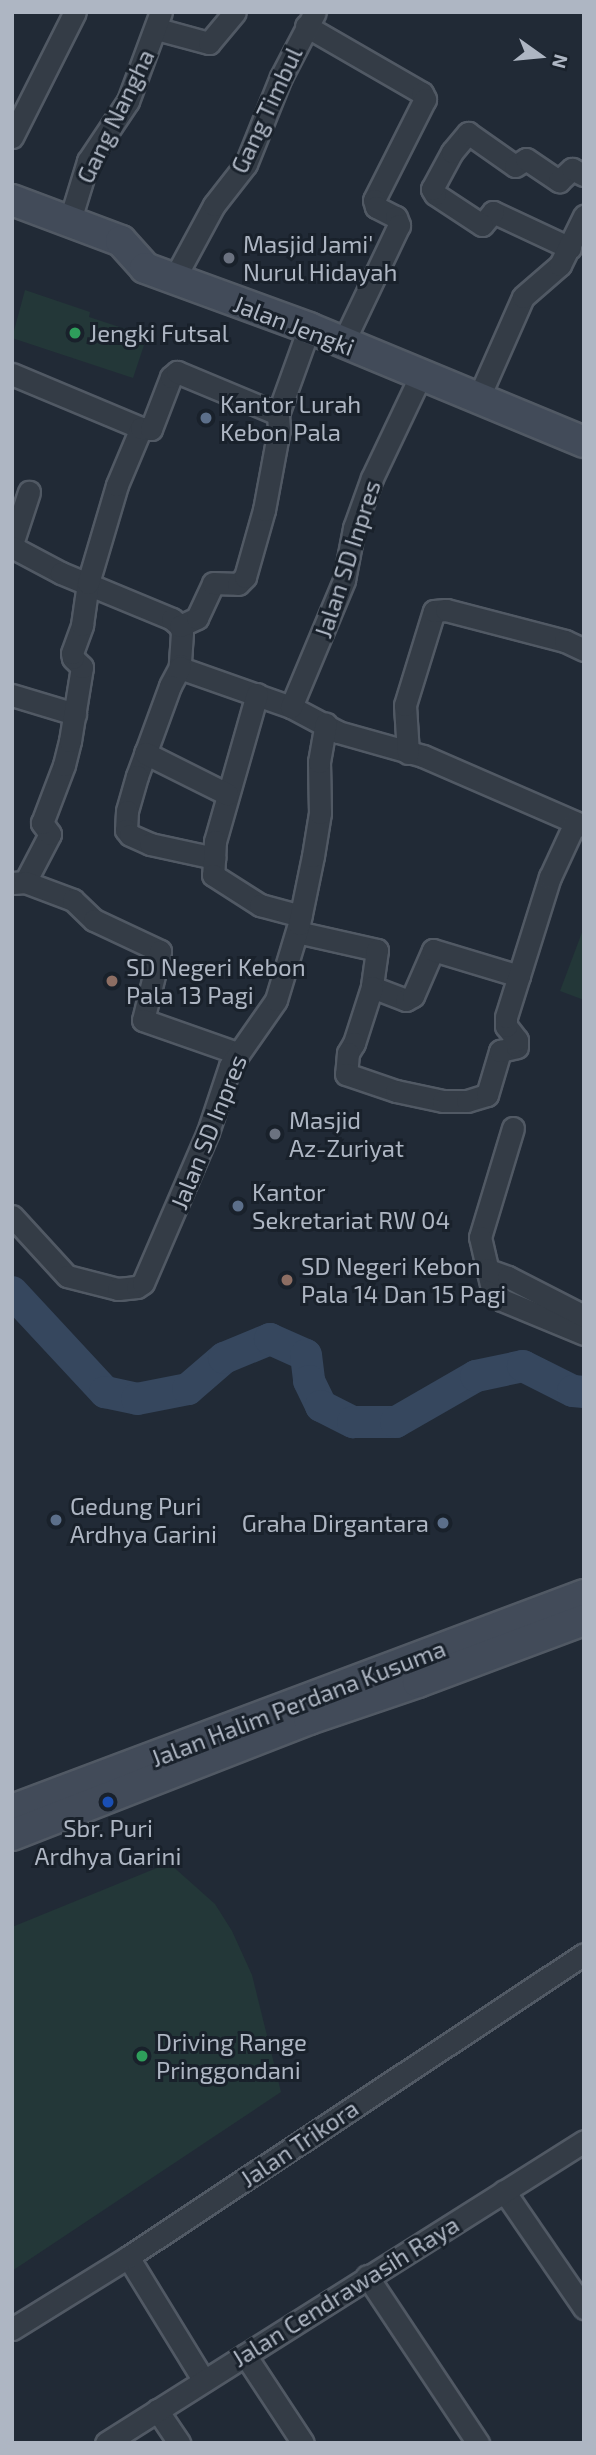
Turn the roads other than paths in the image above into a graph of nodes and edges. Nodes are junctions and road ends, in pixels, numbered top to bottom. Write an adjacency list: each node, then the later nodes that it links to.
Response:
1 (75, 12): 5 (street)
2 (235, 12): 4 (street)
3 (310, 19): 11 (street, Gang Timbul); 13 (street)
4 (159, 21): 9 (street, Gang Nangha)
5 (12, 137)
6 (584, 175): 10 (street)
7 (12, 200): 9 (street, Jalan Jengki)
8 (584, 216): 10 (street)
9 (70, 220): 11 (street, Jalan Jengki)
10 (573, 256): 16 (street)
11 (174, 279): 12 (street, Jalan Jengki)
12 (309, 328): 13 (street, Jalan Jengki); 17 (street)
13 (343, 343): 15 (street, Jalan Jengki)
14 (12, 374): 18 (street)
15 (421, 375): 16 (street, Jalan Jengki); 28 (street, Jalan SD Inpres)
16 (478, 399): 19 (street, Jalan Jengki)
17 (278, 414): 18 (street); 23 (street)
18 (141, 428): 22 (street)
19 (584, 442)
20 (29, 492): 21 (street)
21 (12, 546): 22 (street)
22 (88, 583): 23 (street); 29 (street)
23 (180, 626): 25 (street)
24 (584, 650): 32 (street)
25 (180, 667): 26 (street); 31 (street)
26 (257, 694): 28 (street); 33 (street)
27 (12, 695): 29 (street)
28 (291, 707): 30 (street)
29 (75, 714): 36 (street)
30 (326, 723): 32 (street); 37 (street, Jalan SD Inpres)
31 (145, 753): 33 (street); 35 (street)
32 (408, 753): 34 (street)
33 (227, 794): 35 (street)
34 (580, 825): 38 (street)
35 (214, 858): 37 (street)
36 (19, 883): 40 (street)
37 (299, 924): 39 (street); 40 (street, Jalan SD Inpres)
38 (519, 976): 39 (street); 39 (street)
39 (372, 987)
40 (237, 1053): 42 (street, Jalan SD Inpres)
41 (513, 1128): 43 (street)
42 (12, 1216)
43 (486, 1269): 44 (street); 45 (street)
44 (584, 1316)
45 (584, 1334)
46 (584, 1595): 48 (street, Jalan Halim Perdana Kusuma)
47 (584, 1620): 49 (street, Jalan Halim Perdana Kusuma)
48 (12, 1810)
49 (12, 1835)
50 (584, 1954): 53 (street, Jalan Trikora)
51 (584, 2141): 52 (street, Jalan Cendrawasih Raya)
52 (505, 2191): 54 (street, Jalan Cendrawasih Raya); 55 (street)
53 (128, 2256): 56 (street, Jalan Trikora); 58 (street)
54 (367, 2276): 57 (street, Jalan Cendrawasih Raya); 63 (street)
55 (584, 2308)
56 (12, 2329)
57 (245, 2355): 58 (street, Jalan Cendrawasih Raya); 62 (street)
58 (204, 2381): 59 (street, Jalan Cendrawasih Raya)
59 (157, 2410): 60 (street, Jalan Cendrawasih Raya); 61 (street)
60 (106, 2443)
61 (178, 2443)
62 (303, 2443)
63 (478, 2443)

